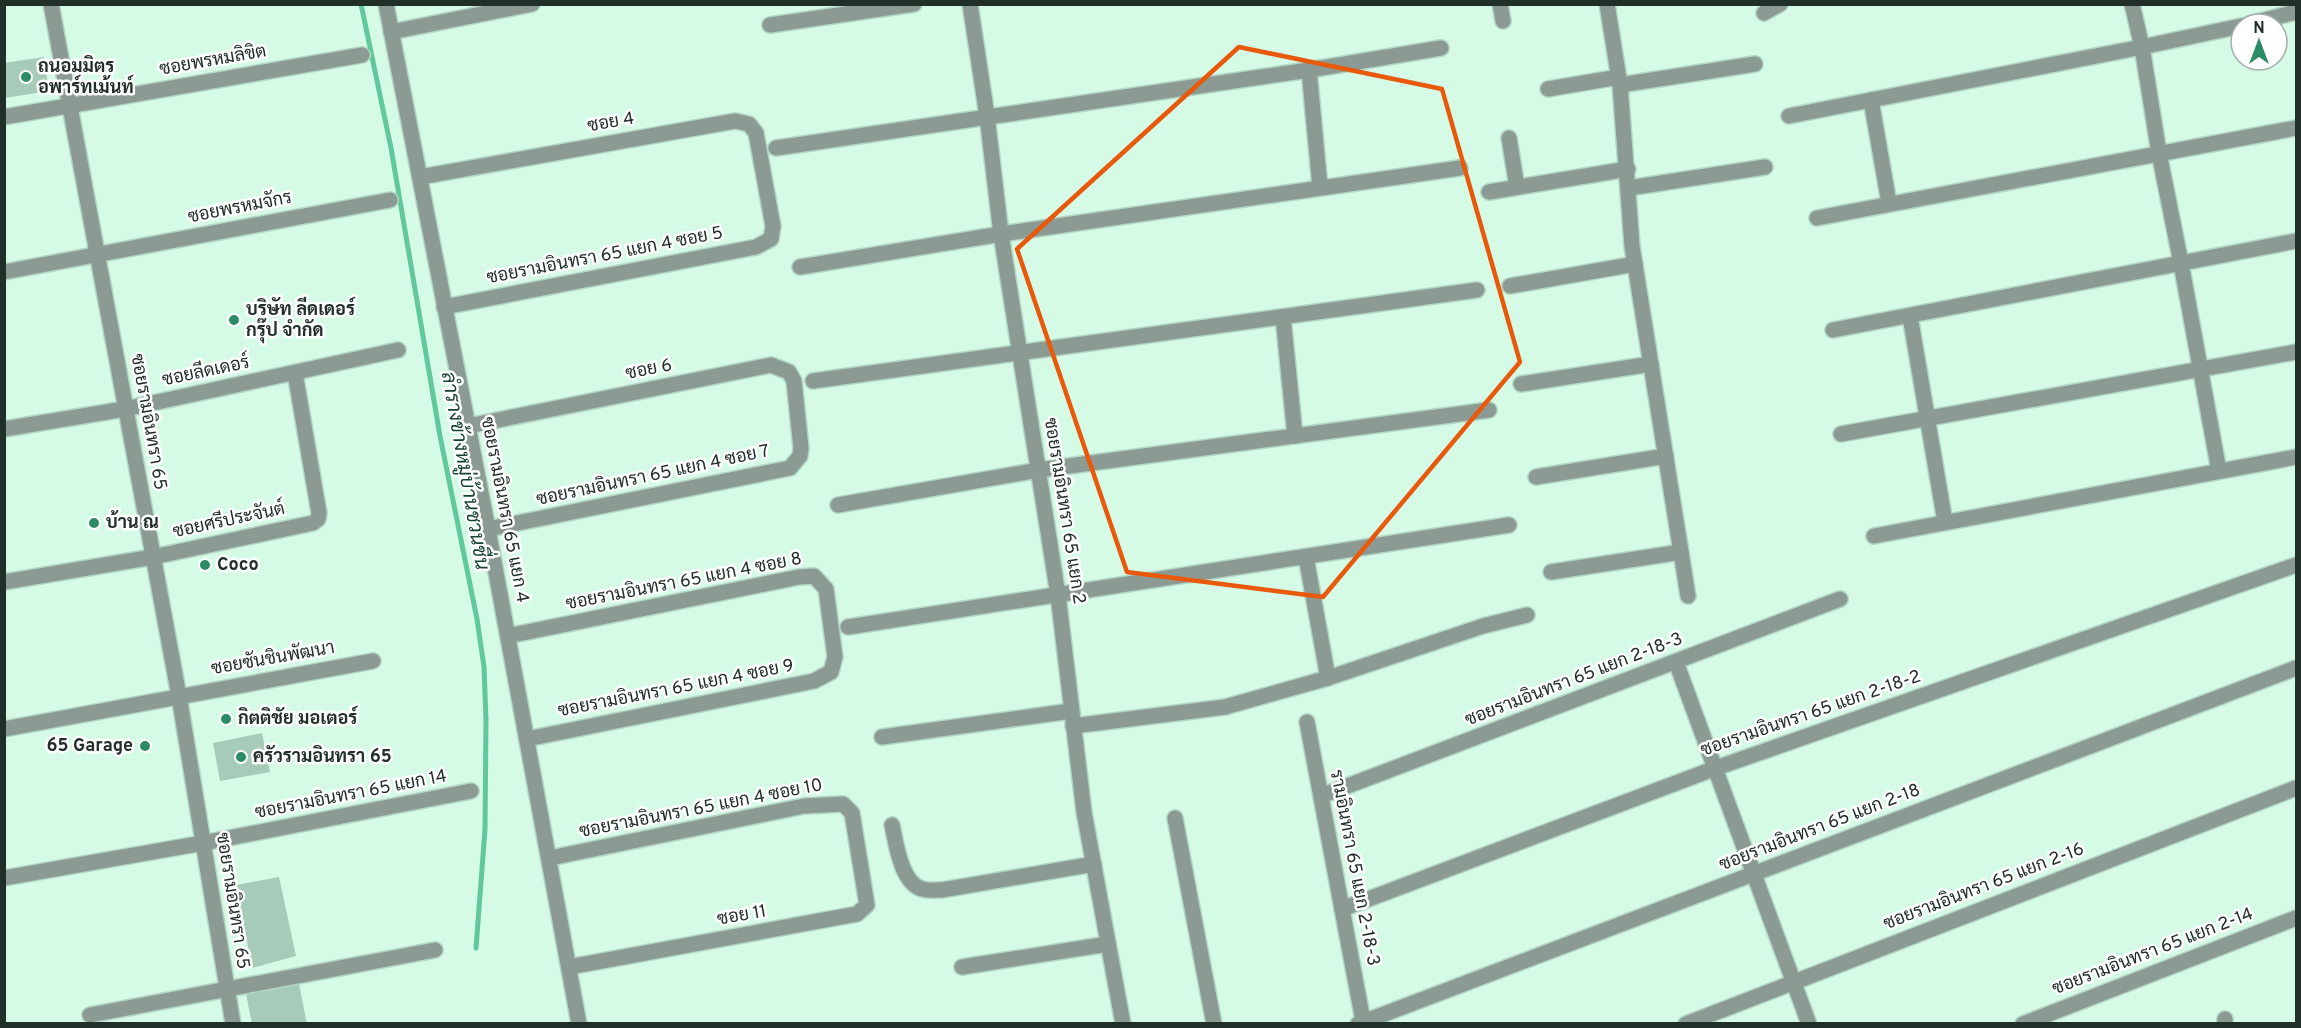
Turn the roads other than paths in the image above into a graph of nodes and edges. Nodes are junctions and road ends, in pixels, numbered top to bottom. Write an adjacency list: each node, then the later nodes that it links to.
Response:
1 (51, 4): 23 (street, ซอยรามอินทรา 65)
2 (386, 4): 14 (street, ซอยรามอินทรา 65 แยก 4)
3 (532, 4): 14 (street)
4 (914, 4): 12 (street)
5 (970, 4): 24 (street, ซอยรามอินทรา 65 แยก 2)
6 (1500, 4): 11 (street)
7 (1607, 4): 20 (street)
8 (1780, 4): 10 (street)
9 (2132, 4): 15 (street)
10 (1764, 13)
11 (1503, 21)
12 (770, 26)
13 (2229, 29): 15 (street)
14 (391, 32): 34 (street, ซอยรามอินทรา 65 แยก 4)
15 (2142, 47): 22 (street); 30 (street)
16 (1441, 48): 19 (street)
17 (362, 55): 23 (street, ซอยพรหมลิขิต)
18 (1755, 64): 20 (street)
19 (1309, 70): 24 (street); 35 (street)
20 (1620, 81): 21 (street); 33 (street)
21 (1548, 88)
22 (1871, 100): 25 (street); 40 (street)
23 (70, 105): 26 (street, ซอยพรหมลิขิต); 45 (street, ซอยรามอินทรา 65)
24 (987, 116): 29 (street); 42 (street, ซอยรามอินทรา 65 แยก 2)
25 (1789, 116)
26 (4, 117)
27 (2296, 128): 30 (street)
28 (1509, 138): 36 (street)
29 (776, 148)
30 (2159, 153): 40 (street); 46 (street)
31 (1764, 167): 37 (street)
32 (1460, 168): 35 (street)
33 (1628, 169): 36 (street); 37 (street)
34 (420, 177): 43 (street, ซอย 4); 52 (street, ซอยรามอินทรา 65 แยก 4)
35 (1320, 188): 42 (street)
36 (1517, 188): 38 (street)
37 (1629, 188): 47 (street)
38 (1489, 192)
39 (390, 200): 45 (street, ซอยพรหมจักร)
40 (1889, 203): 41 (street)
41 (1817, 218)
42 (1001, 234): 48 (street); 58 (street, ซอยรามอินทรา 65 แยก 2)
43 (771, 239): 52 (street, ซอยรามอินทรา 65 แยก 4 ซอย 5)
44 (2296, 241): 46 (street)
45 (98, 255): 49 (street, ซอยพรหมจักร); 64 (street, ซอยรามอินทรา 65)
46 (2181, 263): 54 (street); 60 (street)
47 (1635, 264): 50 (street); 59 (street)
48 (800, 267)
49 (4, 272)
50 (1510, 286)
51 (1477, 290): 53 (street)
52 (444, 307): 67 (street, ซอยรามอินทรา 65 แยก 4)
53 (1283, 316): 58 (street); 70 (street)
54 (1910, 316): 55 (street); 66 (street)
55 (1833, 330)
56 (398, 350): 61 (street, ซอยลีดเดอร์)
57 (2296, 352): 60 (street)
58 (1019, 353): 62 (street); 74 (street, ซอยรามอินทรา 65 แยก 2)
59 (1651, 364): 63 (street); 71 (street)
60 (2200, 371): 66 (street); 75 (street)
61 (295, 373): 64 (street, ซอยลีดเดอร์); 83 (street, ซอยศรีประจันต์)
62 (813, 381)
63 (1521, 384)
64 (125, 409): 68 (street, ซอยลีดเดอร์); 83 (street, ซอยรามอินทรา 65)
65 (1489, 410): 70 (street)
66 (1927, 420): 69 (street); 78 (street)
67 (468, 426): 73 (street, ซอย 6); 80 (street, ซอยรามอินทรา 65 แยก 4)
68 (4, 429)
69 (1841, 434)
70 (1295, 436): 74 (street)
71 (1666, 456): 76 (street); 82 (street)
72 (2296, 457): 75 (street)
73 (790, 468): 80 (street, ซอยรามอินทรา 65 แยก 4 ซอย 7)
74 (1039, 470): 77 (street); 88 (street, ซอยรามอินทรา 65 แยก 2)
75 (2219, 471): 78 (street)
76 (1536, 477)
77 (838, 506)
78 (1945, 522): 81 (street)
79 (1509, 525): 84 (street)
80 (488, 529): 93 (street, ซอยรามอินทรา 65 แยก 4)
81 (1874, 536)
82 (1681, 552): 86 (street); 89 (street)
83 (153, 557): 87 (street, ซอยศรีประจันต์); 99 (street, ซอยรามอินทรา 65)
84 (1306, 557): 88 (street); 98 (street)
85 (2296, 565): 105 (street, ซอยรามอินทรา 65 แยก 2-18-2)
86 (1551, 572)
87 (4, 582)
88 (1058, 596): 92 (street); 100 (street, ซอยรามอินทรา 65 แยก 2)
89 (1688, 596)
90 (1840, 599): 95 (street, ซอยรามอินทรา 65 แยก 2-18-3)
91 (1527, 615): 98 (street)
92 (849, 627)
93 (508, 636): 97 (street, ซอยรามอินทรา 65 แยก 4 ซอย 8); 104 (street, ซอยรามอินทรา 65 แยก 4)
94 (373, 661): 99 (street, ซอยซันชินพัฒนา)
95 (1676, 662): 105 (street); 108 (street, ซอยรามอินทรา 65 แยก 2-18-3)
96 (2296, 668): 115 (street, ซอยรามอินทรา 65 แยก 2-18)
97 (831, 672): 104 (street, ซอยรามอินทรา 65 แยก 4 ซอย 9)
98 (1328, 678): 100 (street)
99 (179, 696): 102 (street, ซอยซันชินพัฒนา); 111 (street, ซอยรามอินทรา 65)
100 (1072, 718): 103 (street); 114 (street, ซอยรามอินทรา 65 แยก 2)
101 (1307, 722): 108 (street, รามอินทรา 65 แยก 2-18-3)
102 (4, 729)
103 (882, 737)
104 (527, 739): 113 (street, ซอยรามอินทรา 65 แยก 4)
105 (1716, 768): 115 (street); 117 (street, ซอยรามอินทรา 65 แยก 2-18-2)
106 (2296, 788): 123 (street, ซอยรามอินทรา 65 แยก 2-16)
107 (471, 791): 111 (street, ซอยรามอินทรา 65 แยก 14)
108 (1321, 796): 117 (street, รามอินทรา 65 แยก 2-18-3)
109 (1175, 818): 130 (street)
110 (892, 825): 114 (street)
111 (203, 843): 116 (street, ซอยรามอินทรา 65 แยก 14); 124 (street, ซอยรามอินทรา 65)
112 (859, 853): 113 (street, ซอยรามอินทรา 65 แยก 4 ซอย 10); 121 (street, ซอย 11)
113 (550, 858): 121 (street, ซอยรามอินทรา 65 แยก 4)
114 (1094, 864): 119 (street, ซอยรามอินทรา 65 แยก 2)
115 (1753, 874): 123 (street); 126 (street, ซอยรามอินทรา 65 แยก 2-18)
116 (4, 878)
117 (1342, 909): 126 (street, รามอินทรา 65 แยก 2-18-3)
118 (2296, 918): 133 (street, ซอยรามอินทรา 65 แยก 2-14)
119 (1108, 944): 122 (street); 129 (street, ซอยรามอินทรา 65 แยก 2)
120 (435, 950): 124 (street)
121 (569, 967): 128 (street, ซอยรามอินทรา 65 แยก 4)
122 (963, 967)
123 (1793, 982): 131 (street, ซอยรามอินทรา 65 แยก 2-16); 132 (street)
124 (226, 991): 125 (street); 127 (street, ซอยรามอินทรา 65)
125 (90, 1015)
126 (1360, 1022)
127 (233, 1023)
128 (579, 1023)
129 (1123, 1023)
130 (1214, 1023)
131 (1686, 1023)
132 (1809, 1023)
133 (2023, 1023)

